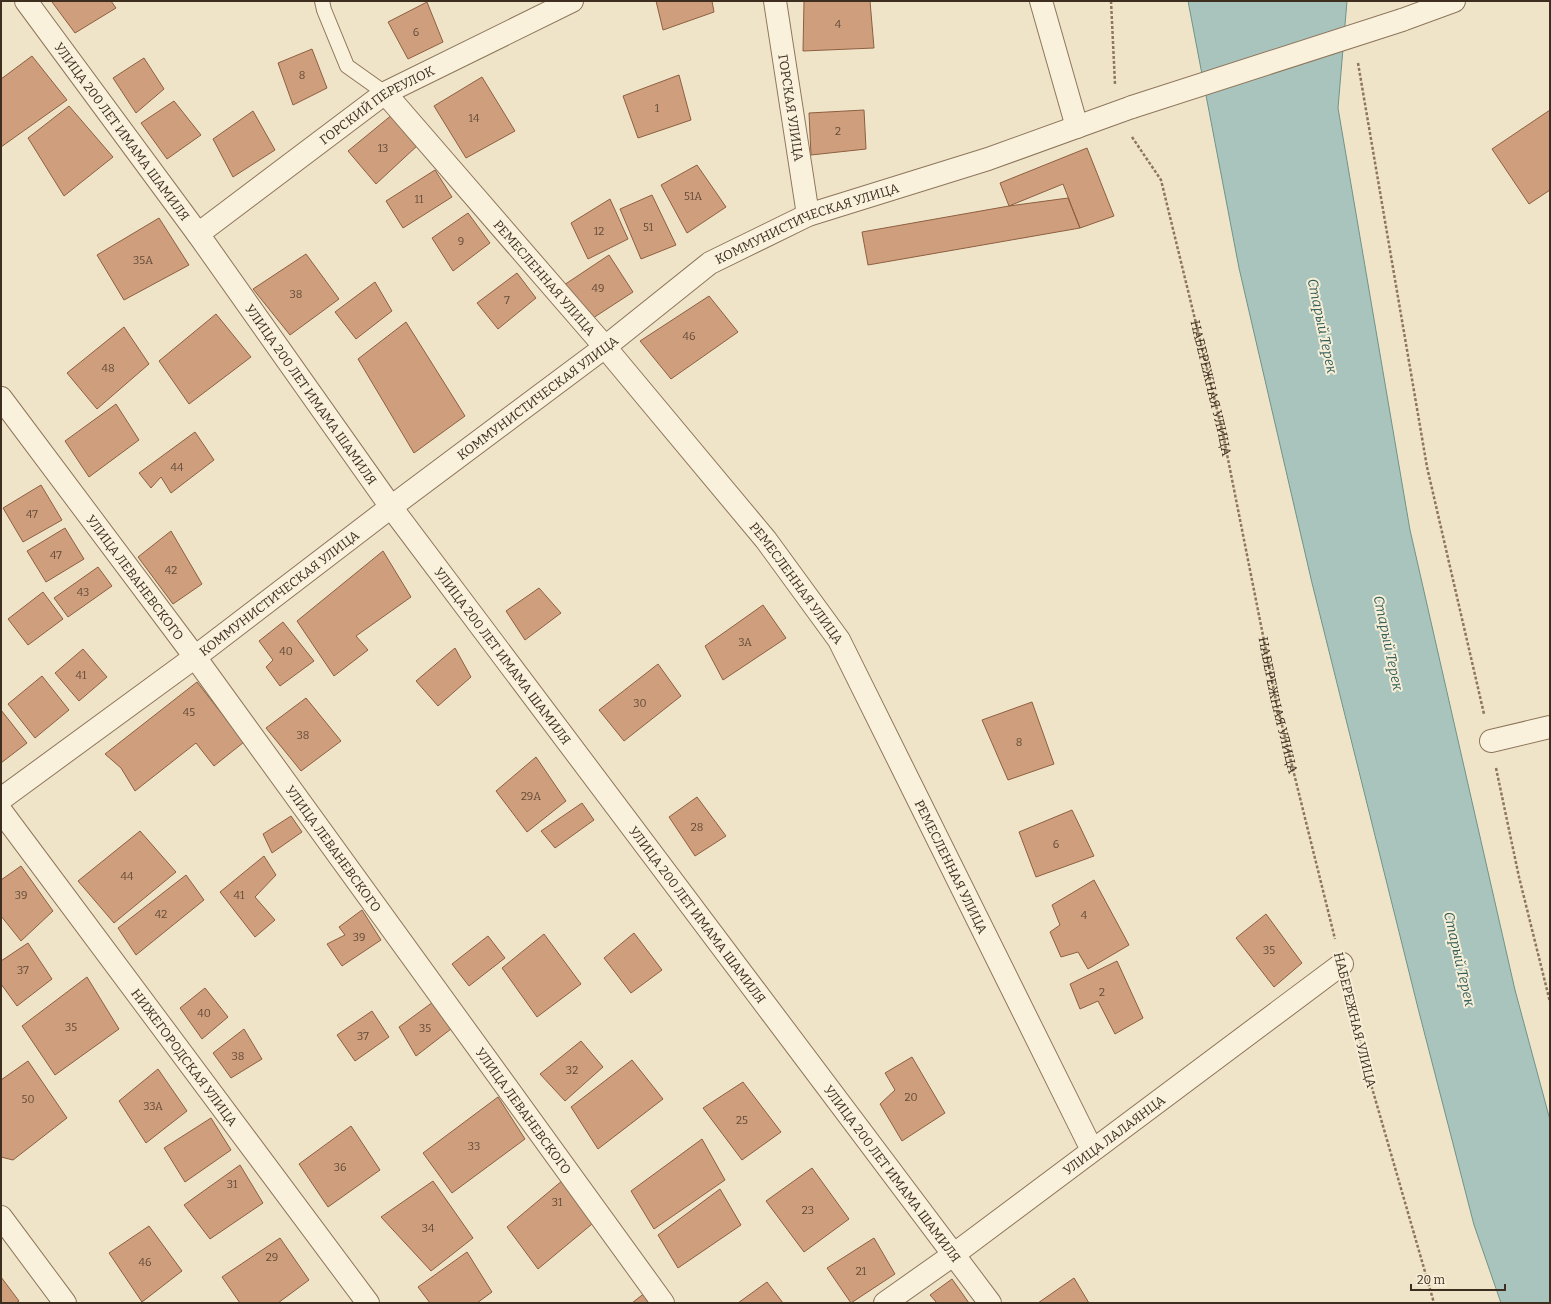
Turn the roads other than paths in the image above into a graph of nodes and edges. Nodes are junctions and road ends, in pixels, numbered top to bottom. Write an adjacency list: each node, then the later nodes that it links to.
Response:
1 (26, 1): 10 (street, УЛИЦА 200 ЛЕТ ИМАМА ШАМИЛЯ)
2 (322, 1): 7 (lane)
3 (572, 1): 7 (street, ГОРСКИЙ ПЕРЕУЛОК)
4 (775, 1): 9 (street, ГОРСКАЯ УЛИЦА)
5 (1040, 1): 8 (street)
6 (1454, 1): 8 (street, КОММУНИСТИЧЕСКАЯ УЛИЦА, bridge)
7 (384, 92): 10 (street, ГОРСКИЙ ПЕРЕУЛОК); 11 (street, РЕМЕСЛЕННАЯ УЛИЦА)
8 (1077, 127): 9 (street, КОММУНИСТИЧЕСКАЯ УЛИЦА)
9 (808, 215): 11 (street, КОММУНИСТИЧЕСКАЯ УЛИЦА)
10 (198, 234): 13 (street, УЛИЦА 200 ЛЕТ ИМАМА ШАМИЛЯ)
11 (606, 348): 13 (street, КОММУНИСТИЧЕСКАЯ УЛИЦА); 20 (street, РЕМЕСЛЕННАЯ УЛИЦА)
12 (1, 398): 14 (street, УЛИЦА ЛЕВАНЕВСКОГО)
13 (391, 507): 14 (street, КОММУНИСТИЧЕСКАЯ УЛИЦА); 22 (street, УЛИЦА 200 ЛЕТ ИМАМА ШАМИЛЯ)
14 (195, 657): 17 (street, КОММУНИСТИЧЕСКАЯ УЛИЦА); 25 (street, УЛИЦА ЛЕВАНЕВСКОГО)
15 (1550, 727): 16 (street)
16 (1491, 741)
17 (1, 799)
18 (1, 812): 24 (street, НИЖЕГОРОДСКАЯ УЛИЦА)
19 (1342, 964): 20 (street, УЛИЦА ЛАЛАЯНЦА)
20 (1092, 1150): 22 (street, УЛИЦА ЛАЛАЯНЦА)
21 (1, 1217): 23 (street)
22 (953, 1255): 26 (street, УЛИЦА ЛАЛАЯНЦА); 27 (street, УЛИЦА 200 ЛЕТ ИМАМА ШАМИЛЯ)
23 (65, 1303)
24 (368, 1303)
25 (662, 1303)
26 (885, 1303)
27 (990, 1303)

